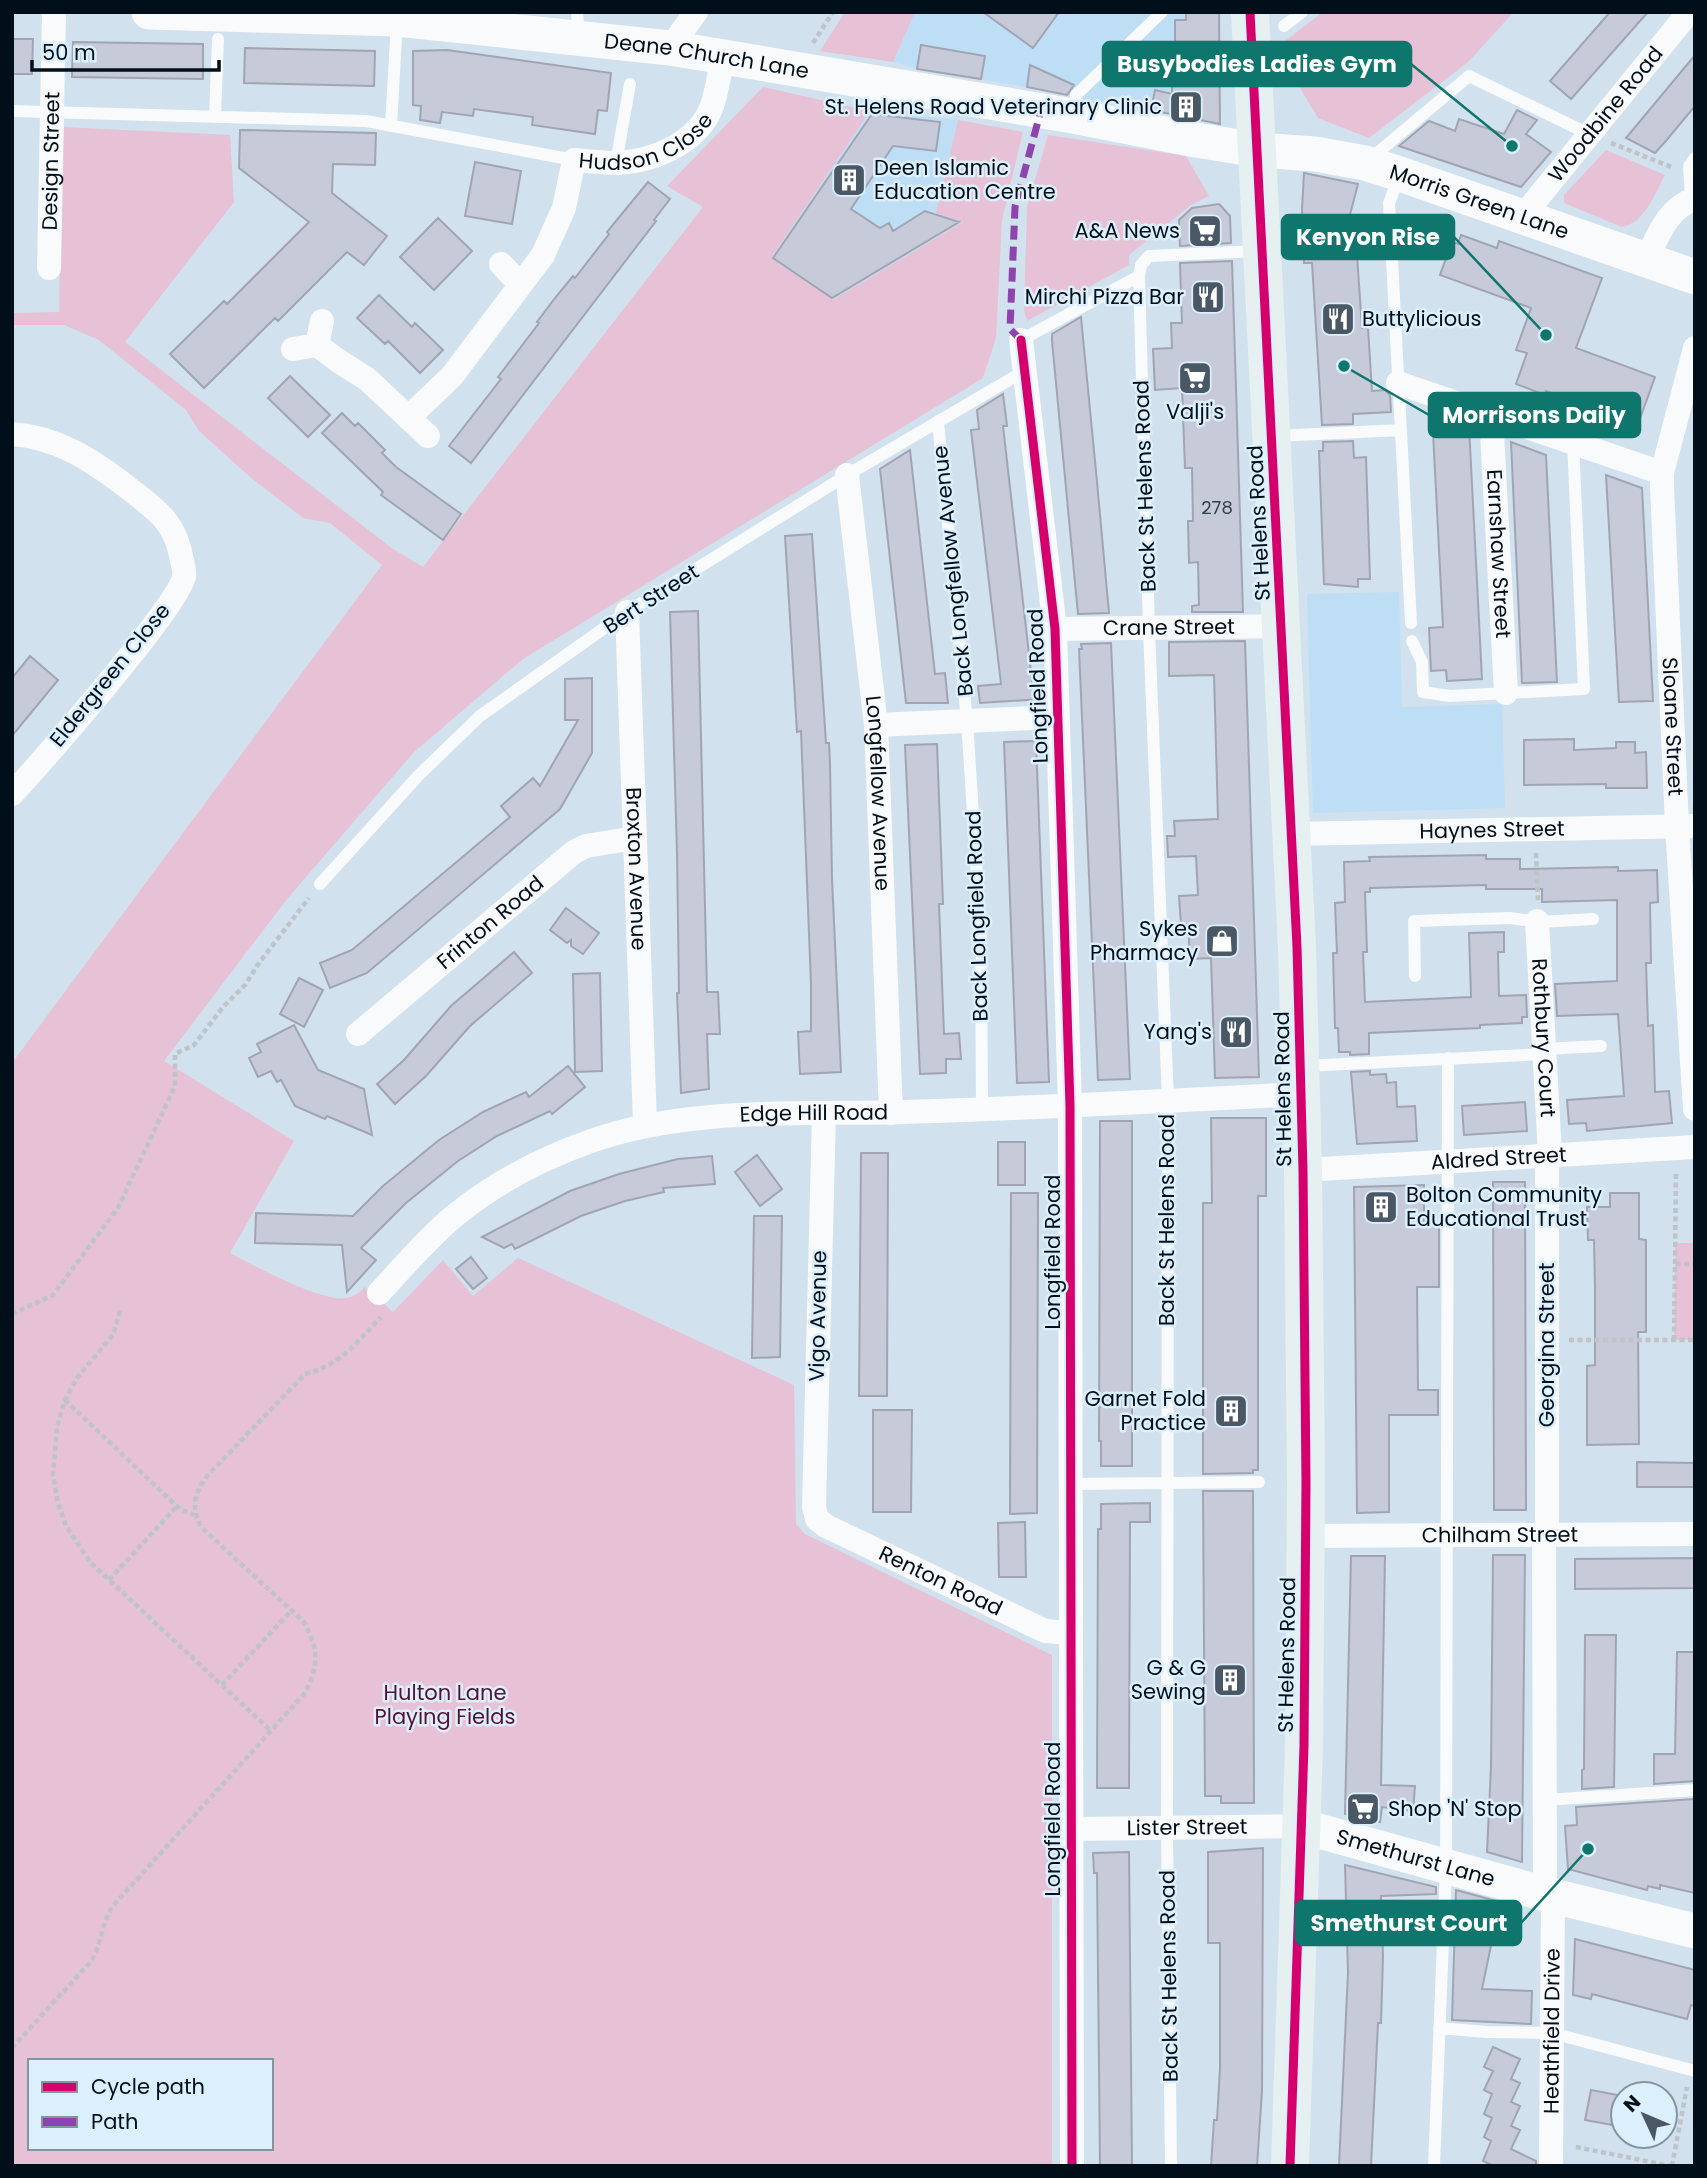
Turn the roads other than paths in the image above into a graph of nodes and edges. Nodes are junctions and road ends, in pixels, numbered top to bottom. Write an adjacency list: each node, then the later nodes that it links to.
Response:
1 (54, 12): 15 (street, Design Street)
2 (149, 12): 9 (street, Deane Church Lane)
3 (696, 12): 11 (street)
4 (1162, 12): 17 (lane)
5 (1302, 12): 8 (lane)
6 (1689, 12): 19 (street, Woodbine Road)
7 (397, 19): 9 (street, Deane Church Lane); 10 (street, Deane Church Lane); 18 (lane)
8 (1267, 19): 20 (main road, St Helens Road)
9 (218, 22): 16 (lane)
10 (578, 25): 11 (street, Deane Church Lane)
11 (670, 48): 12 (street, Deane Church Lane)
12 (723, 58): 17 (street, Deane Church Lane); 23 (street, Hudson Close)
13 (630, 84): 23 (lane)
14 (12, 111): 15 (lane)
15 (52, 112): 16 (lane); 31 (street, Design Street)
16 (215, 116): 18 (lane)
17 (1073, 116): 20 (street, Deane Church Lane)
18 (391, 126): 21 (lane)
19 (1589, 134): 24 (lane); 27 (street, Woodbine Road)
20 (1258, 150): 24 (street, Morris Green Lane); 28 (main road, St Helens Road)
21 (574, 160): 23 (street, Hudson Close); 34 (street, Hudson Close)
22 (1692, 162): 26 (lane)
23 (616, 163)
24 (1365, 163): 25 (street, Morris Green Lane)
25 (1400, 174): 27 (street, Morris Green Lane); 39 (lane)
26 (1693, 199): 29 (street)
27 (1523, 216): 29 (street, Morris Green Lane)
28 (1263, 251): 32 (lane); 47 (main road, St Helens Road)
29 (1646, 260): 33 (street, Morris Green Lane)
30 (501, 264): 34 (street)
31 (49, 268)
32 (1139, 275): 35 (lane); 55 (lane, Back St Helens Road)
33 (1695, 277)
34 (520, 284): 42 (street, Hudson Close)
35 (1021, 340): 38 (street, Longfield Road)
36 (1695, 348): 40 (street, Sloane Street)
37 (293, 349): 42 (street)
38 (1026, 370): 43 (lane, Bert Street); 54 (street, Longfield Road)
39 (1398, 383): 41 (street); 44 (lane)
40 (1687, 410): 49 (street, Sloane Street)
41 (1491, 414): 48 (street); 57 (street, Earnshaw Street)
42 (408, 418): 46 (street)
43 (938, 421): 50 (lane, Bert Street); 59 (lane, Back Longfellow Avenue)
44 (1401, 430): 47 (lane); 52 (lane)
45 (12, 434): 61 (street, Eldergreen Close)
46 (428, 436)
47 (1272, 436): 53 (main road, St Helens Road)
48 (1573, 442): 49 (street); 57 (lane)
49 (1662, 473): 62 (street, Sloane Street)
50 (847, 475): 51 (lane, Bert Street); 60 (street, Longfellow Avenue)
51 (627, 612): 64 (street, Broxton Avenue); 65 (lane, Bert Street)
52 (1411, 623)
53 (1282, 626): 55 (street, Crane Street); 63 (main road, St Helens Road)
54 (1055, 629): 55 (street, Crane Street); 58 (street, Longfield Road)
55 (1149, 629): 74 (lane, Back St Helens Road)
56 (1412, 641): 57 (lane)
57 (1506, 693)
58 (1057, 717): 59 (street); 75 (street, Longfield Road)
59 (967, 721): 60 (street); 77 (lane, Back Longfield Road)
60 (876, 725): 78 (street, Longfellow Avenue)
61 (12, 794)
62 (1686, 826): 63 (street, Haynes Street); 76 (street, Sloane Street)
63 (1291, 834): 73 (main road, St Helens Road)
64 (635, 838): 69 (street, Frinton Road); 80 (street, Broxton Avenue)
65 (320, 884)
66 (1593, 919): 67 (lane)
67 (1538, 922): 68 (lane); 71 (street, Rothbury Court)
68 (1416, 976)
69 (358, 1034)
70 (1601, 1046): 71 (lane)
71 (1544, 1052): 72 (lane); 82 (street, Rothbury Court)
72 (1448, 1058): 73 (lane); 83 (lane)
73 (1300, 1080): 74 (street, Edge Hill Road); 84 (main road, St Helens Road)
74 (1168, 1101): 75 (street, Edge Hill Road); 86 (lane, Back St Helens Road)
75 (1070, 1106): 77 (street, Edge Hill Road); 88 (street, Longfield Road)
76 (1695, 1109)
77 (982, 1110): 78 (street, Edge Hill Road)
78 (891, 1113): 79 (street, Edge Hill Road)
79 (824, 1114): 80 (street, Edge Hill Road); 89 (street, Vigo Avenue)
80 (645, 1125): 85 (street, Edge Hill Road)
81 (1686, 1147): 82 (street, Aldred Street)
82 (1549, 1154): 83 (street, Aldred Street); 91 (street, Georgina Street)
83 (1450, 1160): 84 (street, Aldred Street); 93 (lane)
84 (1303, 1170): 92 (main road, St Helens Road)
85 (379, 1293)
86 (1167, 1482): 87 (lane); 88 (lane); 98 (lane, Back St Helens Road)
87 (1259, 1482)
88 (1070, 1484): 94 (street, Longfield Road)
89 (817, 1518): 94 (street, Renton Road)
90 (1695, 1534): 91 (street, Chilham Street)
91 (1545, 1535): 93 (street, Chilham Street); 96 (street, Georgina Street)
92 (1306, 1536): 93 (street, Chilham Street); 97 (main road, St Helens Road)
93 (1448, 1536): 100 (lane)
94 (1070, 1633): 99 (street, Longfield Road)
95 (1695, 1790): 96 (lane)
96 (1545, 1800): 101 (street, Georgina Street)
97 (1301, 1826): 98 (street, Lister Street); 100 (street, Smethurst Lane); 109 (main road, St Helens Road)
98 (1167, 1828): 99 (street, Lister Street); 108 (lane, Back St Helens Road)
99 (1071, 1829): 107 (street, Longfield Road)
100 (1446, 1867): 101 (street, Smethurst Lane); 103 (lane)
101 (1549, 1895): 102 (street, Smethurst Lane); 104 (street, Heathfield Drive)
102 (1695, 1931)
103 (1438, 2028): 104 (lane); 110 (lane)
104 (1552, 2034): 105 (lane); 106 (street, Heathfield Drive)
105 (1692, 2070)
106 (1551, 2154)
107 (1072, 2166)
108 (1171, 2166)
109 (1290, 2166)
110 (1434, 2166)

